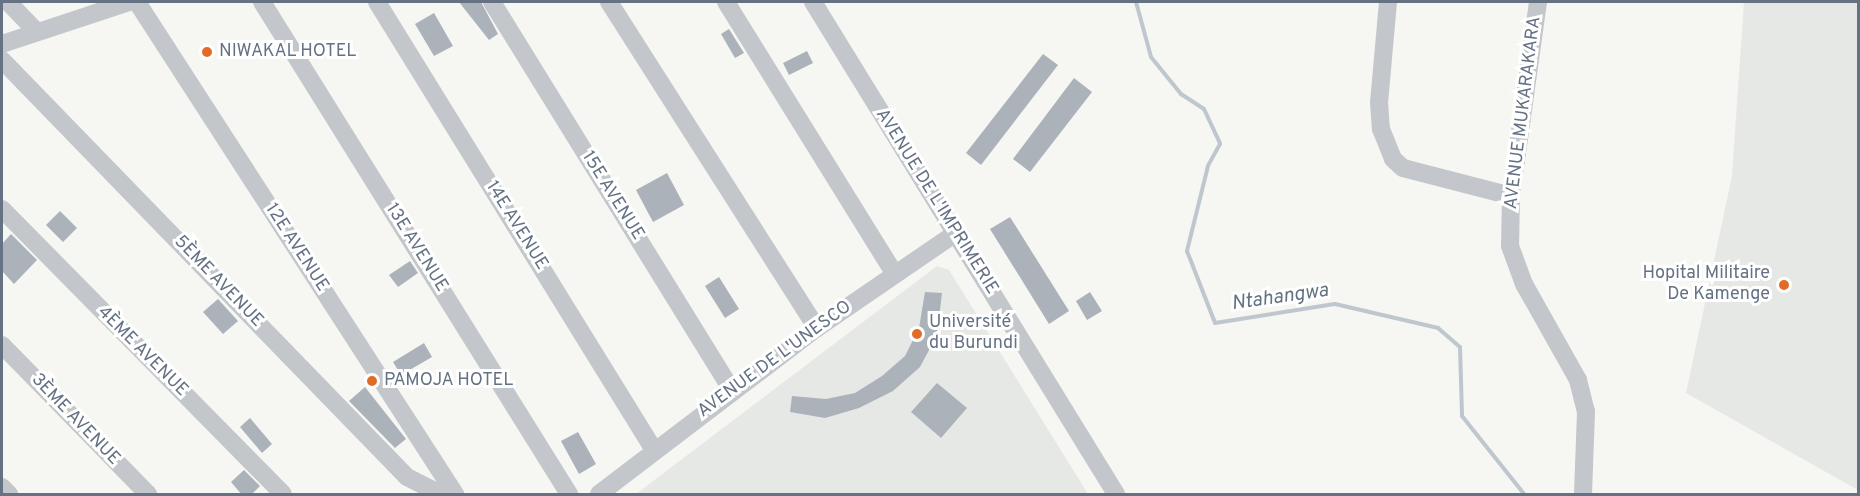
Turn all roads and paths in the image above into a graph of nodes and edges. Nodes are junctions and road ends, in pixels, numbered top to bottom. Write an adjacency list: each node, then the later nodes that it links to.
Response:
1 (8, 2): 13 (street)
2 (129, 2): 12 (street)
3 (137, 2): 29 (street, 12E AVENUE)
4 (262, 2): 30 (street, 13E AVENUE)
5 (377, 2): 23 (street, 14E AVENUE)
6 (492, 2): 22 (street, 15E AVENUE)
7 (609, 2): 20 (street)
8 (726, 2): 19 (street)
9 (813, 2): 18 (street, AVENUE DE L'IMPRIMERIE)
10 (1388, 2): 16 (street)
11 (1538, 2): 16 (street, AVENUE MUKARAKARA)
12 (95, 6): 13 (street)
13 (36, 31): 14 (street)
14 (2, 44)
15 (2, 60): 28 (street, 5ÈME AVENUE)
16 (1511, 196): 33 (street, AVENUE MUKARAKARA)
17 (2, 209): 27 (street, 4ÈME AVENUE)
18 (956, 233): 19 (street, AVENUE DE L'UNESCO); 32 (street, AVENUE DE L'IMPRIMERIE)
19 (894, 273): 20 (street, AVENUE DE L'UNESCO)
20 (817, 328): 22 (street, AVENUE DE L'UNESCO)
21 (2, 345): 26 (street, 3ÈME AVENUE)
22 (732, 391): 23 (street, AVENUE DE L'UNESCO)
23 (654, 450): 31 (street, AVENUE DE L'UNESCO)
24 (2, 487): 25 (street)
25 (9, 495)
26 (148, 495)
27 (283, 495)
28 (440, 495)
29 (455, 495)
30 (569, 495)
31 (598, 495)
32 (1116, 495)
33 (1583, 495)

